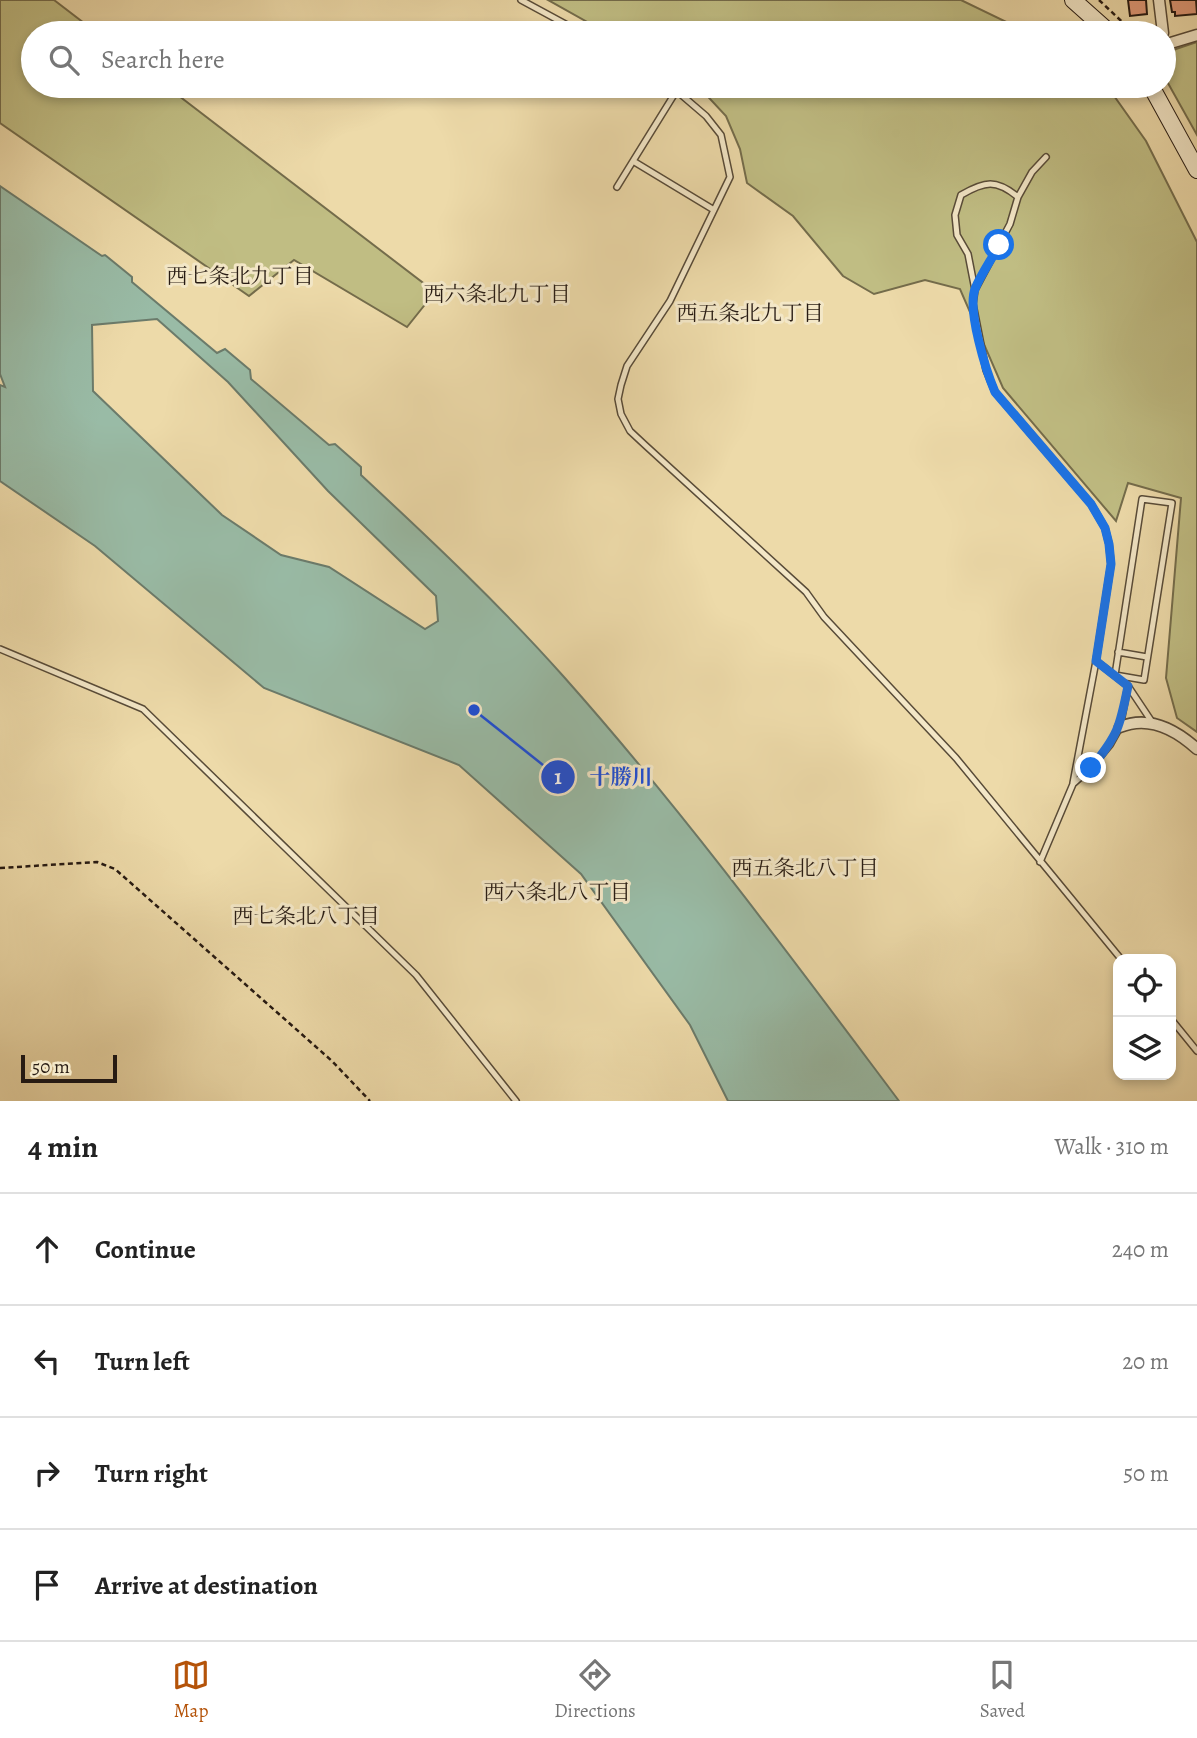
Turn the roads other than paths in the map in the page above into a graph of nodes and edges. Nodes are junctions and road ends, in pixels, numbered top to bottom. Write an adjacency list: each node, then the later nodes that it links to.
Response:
1 (521, 0): 4 (lane)
2 (1073, 0): 5 (main road)
3 (1159, 0): 6 (street)
4 (560, 21)
5 (1097, 21)
6 (1162, 21)
7 (1197, 35): 8 (street)
8 (1176, 41)
9 (672, 98): 13 (lane)
10 (686, 98): 17 (lane)
11 (1158, 98): 14 (main road)
12 (1046, 157): 16 (lane)
13 (634, 161): 15 (lane); 17 (lane)
14 (1197, 170)
15 (617, 187)
16 (1018, 197): 18 (lane); 18 (lane)
17 (714, 210): 29 (lane)
18 (975, 290): 22 (lane)
19 (0, 649): 33 (lane)
20 (1118, 652): 21 (lane); 21 (lane); 23 (lane)
21 (1147, 657): 23 (lane)
22 (1096, 661): 23 (lane); 28 (lane)
23 (1115, 675): 24 (lane)
24 (1128, 686): 25 (lane); 26 (lane)
25 (1152, 722): 26 (street); 27 (street)
26 (1120, 727): 28 (lane)
27 (1197, 750)
28 (1073, 784): 29 (lane)
29 (1040, 862): 30 (lane)
30 (1117, 954)
31 (1176, 1025): 32 (lane)
32 (1197, 1051)
33 (516, 1101)

